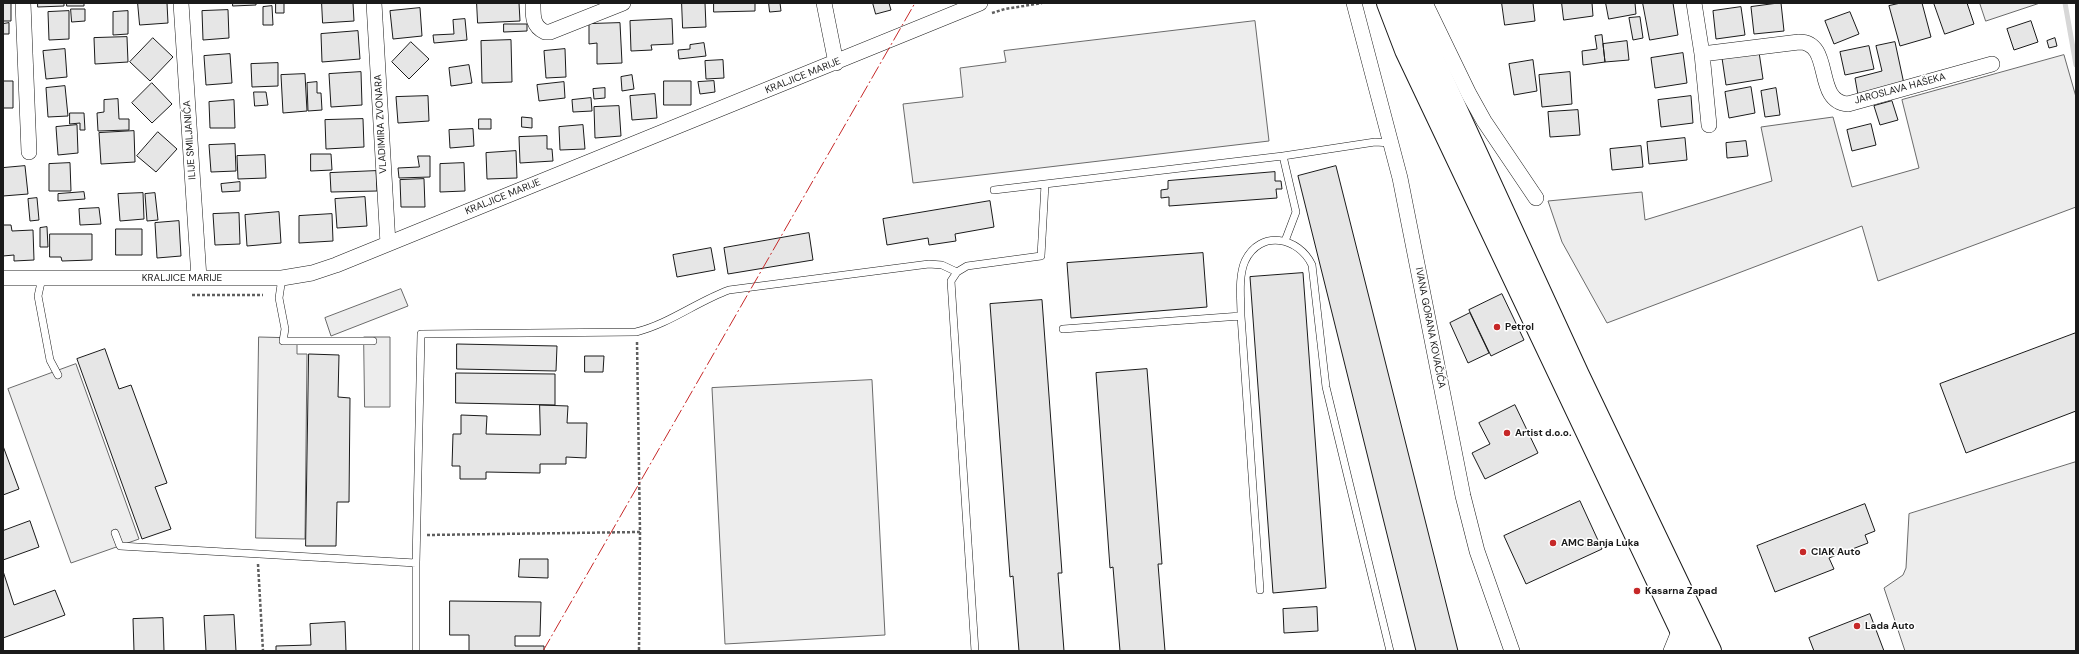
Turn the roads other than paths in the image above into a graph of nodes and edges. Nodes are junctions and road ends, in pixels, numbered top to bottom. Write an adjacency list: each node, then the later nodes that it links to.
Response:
1 (23, 3): 19 (street)
2 (181, 3): 29 (street, ILIJE SMILJANIĆA)
3 (374, 3): 25 (street, VLADIMIRA ZVONARA)
4 (533, 3): 5 (street)
5 (623, 3)
6 (824, 3): 15 (street)
7 (980, 3): 13 (street, KRALJICE MARIJE)
8 (1354, 3): 18 (street, IVANA GORANA KOVAČIĆA)
9 (1388, 3): 38 (main road)
10 (1407, 3): 45 (main road)
11 (1425, 3): 23 (street)
12 (1694, 3): 14 (street)
13 (961, 6): 15 (street, KRALJICE MARIJE)
14 (1702, 54): 16 (street, JAROSLAVA HAŠEKA); 17 (street)
15 (836, 63): 25 (street, KRALJICE MARIJE)
16 (1992, 64)
17 (1709, 125)
18 (1392, 143): 20 (lane); 42 (street, IVANA GORANA KOVAČIĆA)
19 (29, 152)
20 (1283, 156): 21 (lane); 24 (lane)
21 (1045, 184): 22 (lane); 26 (lane)
22 (994, 190)
23 (1536, 198)
24 (1285, 241): 31 (lane); 41 (lane)
25 (388, 244): 30 (street, KRALJICE MARIJE)
26 (957, 272): 36 (lane); 40 (lane)
27 (3, 278): 28 (street, KRALJICE MARIJE)
28 (42, 278): 29 (street, KRALJICE MARIJE); 34 (lane)
29 (199, 278): 30 (street, KRALJICE MARIJE)
30 (282, 278): 33 (lane)
31 (1241, 316): 32 (lane); 37 (lane)
32 (1063, 329)
33 (372, 341)
34 (58, 375)
35 (116, 534): 36 (lane)
36 (416, 563): 39 (lane)
37 (1260, 590)
38 (1680, 629): 43 (street); 44 (main road)
39 (416, 651)
40 (975, 651)
41 (1390, 651)
42 (1512, 651)
43 (1671, 651)
44 (1691, 651)
45 (1710, 651)

